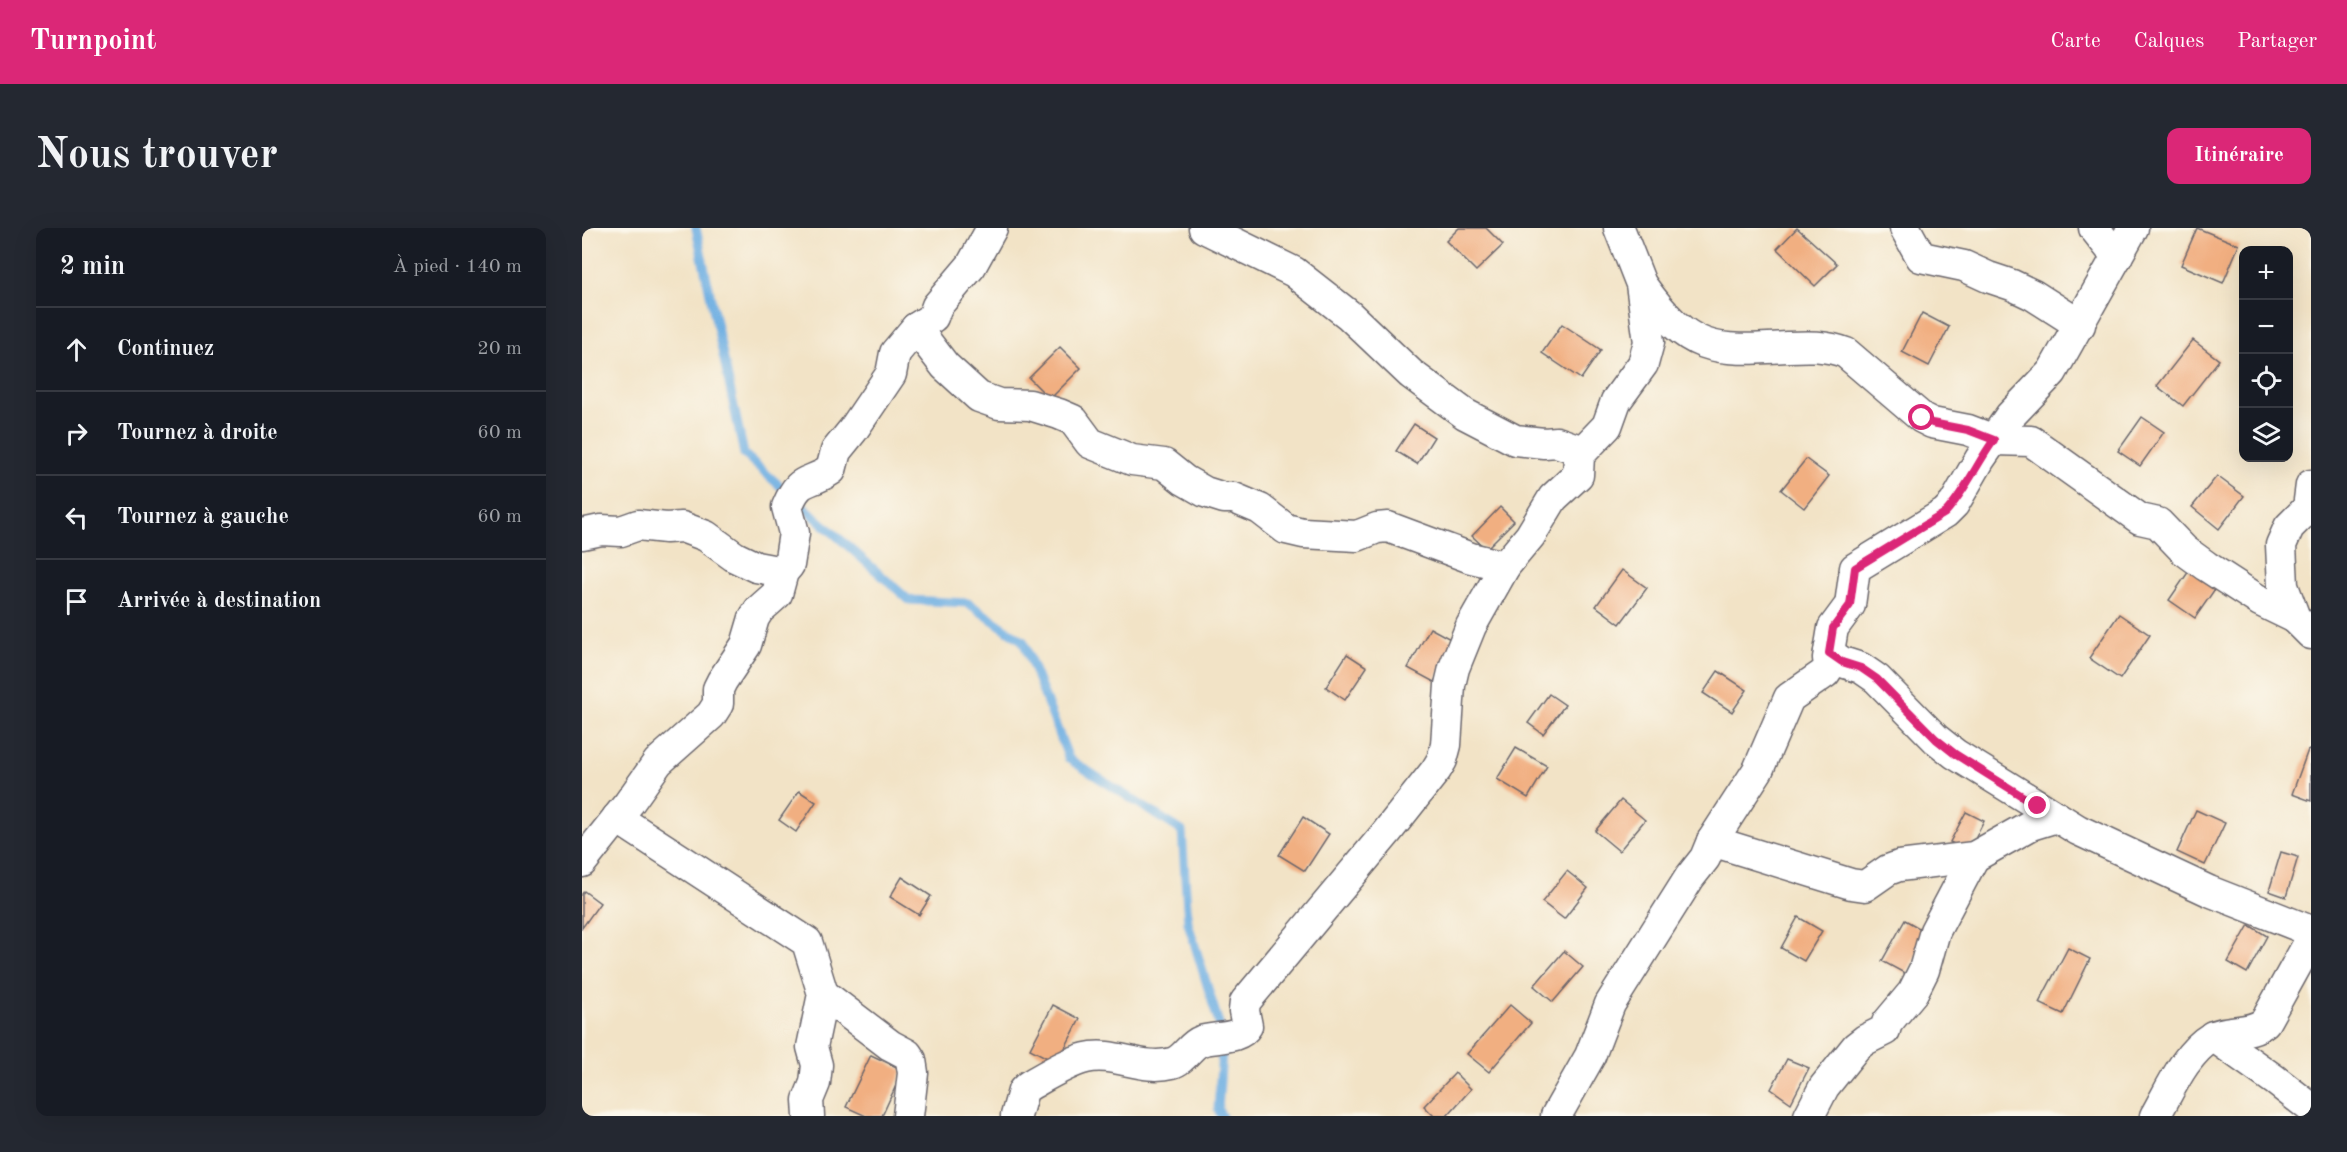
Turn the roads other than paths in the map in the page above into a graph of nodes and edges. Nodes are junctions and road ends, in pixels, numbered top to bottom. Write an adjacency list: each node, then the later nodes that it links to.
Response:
1 (992, 228): 10 (street)
2 (1204, 228): 12 (street)
3 (1619, 228): 8 (street)
4 (1905, 228): 9 (street)
5 (2094, 228): 7 (street)
6 (2133, 228): 7 (street)
7 (2117, 257): 9 (street)
8 (1641, 284): 11 (street); 12 (street)
9 (2080, 325): 11 (street)
10 (916, 328): 15 (street); 16 (street)
11 (1994, 440): 17 (street); 18 (street)
12 (1579, 455): 15 (street)
13 (2310, 501): 17 (street)
14 (582, 534): 16 (street)
15 (1505, 566): 31 (street)
16 (783, 572): 20 (street)
17 (2303, 626)
18 (1829, 653): 19 (street); 21 (street)
19 (2057, 817): 22 (street); 24 (street)
20 (616, 818): 23 (street); 26 (street)
21 (1712, 842): 22 (street); 32 (street)
22 (1974, 857): 33 (street)
23 (582, 862)
24 (2311, 931)
25 (2311, 939): 27 (street)
26 (823, 994): 29 (street); 30 (street)
27 (2213, 1036): 28 (street); 34 (street)
28 (2311, 1108)
29 (809, 1116)
30 (908, 1116)
31 (1016, 1116)
32 (1556, 1116)
33 (1809, 1116)
34 (2155, 1116)

